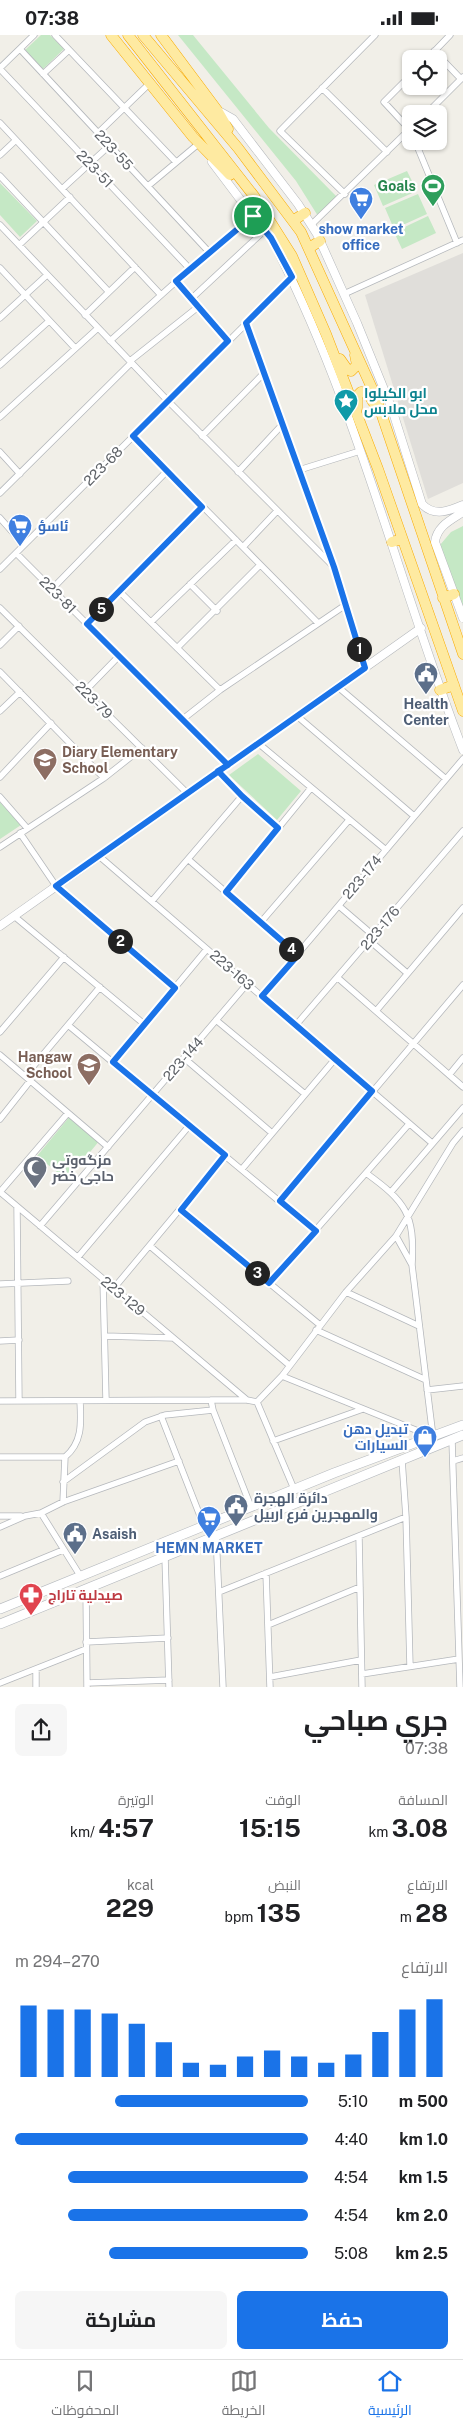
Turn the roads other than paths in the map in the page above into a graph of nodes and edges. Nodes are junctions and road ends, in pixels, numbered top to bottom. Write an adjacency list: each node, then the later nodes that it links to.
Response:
1 (34, 35): 9 (street)
2 (55, 35): 10 (street)
3 (112, 35): 16 (highway)
4 (128, 35): 39 (highway)
5 (143, 35): 29 (highway)
6 (161, 35): 21 (highway)
7 (375, 35): 18 (street)
8 (448, 35): 11 (street)
9 (20, 49): 13 (street); 14 (street, 223-55)
10 (69, 50): 14 (street); 20 (street)
11 (435, 50)
12 (447, 64): 15 (street)
13 (0, 69): 34 (street, 223-51)
14 (43, 74): 24 (street, 223-55)
15 (462, 78): 19 (street)
16 (150, 84): 20 (street); 27 (highway)
17 (402, 84): 22 (street)
18 (322, 89): 31 (street); 38 (street)
19 (435, 105)
20 (124, 107): 24 (street); 33 (street)
21 (217, 110): 29 (highway); 41 (street)
22 (402, 121)
23 (0, 123): 26 (street)
24 (98, 133): 28 (street, 223-55)
25 (402, 138): 31 (street)
26 (16, 140): 32 (street); 37 (street)
27 (195, 141): 33 (street); 39 (highway)
28 (110, 145): 34 (street); 36 (street, 223-55)
29 (238, 148): 43 (highway)
30 (419, 150): 49 (street)
31 (387, 152): 38 (street)
32 (0, 155)
33 (176, 161): 36 (street)
34 (90, 164): 37 (street); 55 (street, 223-51)
35 (0, 176): 44 (street)
36 (148, 186): 52 (street, 223-55)
37 (62, 189): 40 (street)
38 (345, 194): 46 (street)
39 (246, 196): 42 (street); 72 (highway)
40 (70, 197): 44 (street); 53 (street)
41 (304, 213): 43 (highway); 46 (street)
42 (253, 216): 47 (street); 52 (street)
43 (294, 220): 51 (highway)
44 (45, 221): 50 (street); 59 (street)
45 (0, 225): 50 (street)
46 (311, 225): 48 (street)
47 (264, 231): 57 (street); 63 (street)
48 (320, 241): 51 (highway); 60 (street)
49 (460, 241): 60 (street)
50 (19, 245): 56 (street)
51 (309, 248): 71 (highway)
52 (209, 252): 55 (street)
53 (135, 267): 59 (street); 62 (street)
54 (0, 269): 61 (street)
55 (190, 269): 58 (street)
56 (47, 275): 61 (street); 65 (street)
57 (292, 277): 68 (street, 223-68); 86 (street)
58 (176, 281): 62 (street); 63 (street)
59 (109, 292): 65 (street)
60 (344, 294): 69 (street)
61 (26, 295): 66 (street); 67 (street)
62 (161, 295): 73 (street)
63 (191, 299): 64 (street)
64 (198, 307): 74 (street); 76 (street)
65 (85, 315): 70 (street)
66 (0, 318)
67 (50, 321): 75 (street); 77 (street)
68 (246, 323): 74 (street, 223-68); 78 (street)
69 (357, 323): 71 (highway); 94 (street)
70 (98, 328): 73 (street); 75 (street)
71 (348, 332): 72 (highway); 83 (highway)
72 (326, 334): 82 (highway)
73 (110, 341): 76 (street)
74 (228, 341): 79 (street, 223-68)
75 (76, 348): 80 (street)
76 (130, 362): 79 (street); 91 (street)
77 (0, 365)
78 (264, 373): 81 (street); 85 (street)
79 (168, 401): 84 (street, 223-68); 85 (street)
80 (0, 417)
81 (282, 425): 88 (street); 90 (street)
82 (364, 432): 83 (highway); 101 (highway)
83 (389, 434): 93 (highway)
84 (133, 436): 89 (street); 102 (street, 223-68)
85 (202, 436): 90 (street)
86 (360, 451): 88 (street); 101 (street)
87 (0, 452): 91 (street)
88 (299, 470): 106 (street)
89 (167, 471): 96 (street); 109 (street)
90 (238, 472): 97 (street)
91 (20, 474): 92 (street)
92 (0, 493)
93 (409, 499): 94 (highway); 112 (highway)
94 (421, 499): 95 (street)
95 (463, 505)
96 (202, 507): 100 (street); 110 (street)
97 (276, 511): 103 (street); 106 (street)
98 (463, 512): 111 (street)
99 (0, 518): 102 (street)
100 (236, 540): 103 (street); 108 (street)
101 (397, 540): 121 (street); 128 (highway)
102 (24, 545): 104 (street, 223-68)
103 (243, 547): 105 (street)
104 (16, 553): 107 (street, 223-68); 109 (street, 223-81)
105 (260, 565): 115 (street); 118 (street)
106 (334, 567): 113 (street)
107 (0, 569)
108 (190, 584): 115 (street); 117 (street)
109 (52, 589): 119 (street, 223-81)
110 (119, 591): 117 (street); 119 (street)
111 (454, 594): 112 (highway); 116 (street)
112 (443, 598): 124 (highway)
113 (344, 606): 118 (street); 126 (street)
114 (0, 608): 120 (street, 223-79)
115 (217, 611): 123 (street)
116 (463, 618)
117 (151, 622): 123 (street)
118 (318, 623): 130 (street)
119 (87, 624): 125 (street, 223-81)
120 (19, 626): 122 (street); 132 (street, 223-79)
121 (421, 628): 126 (street); 131 (street)
122 (0, 645)
123 (178, 648): 130 (street)
124 (463, 654)
125 (119, 656): 132 (street); 137 (street, 223-81)
126 (365, 668): 129 (street)
127 (0, 672): 133 (street)
128 (454, 685): 131 (highway); 135 (highway)
129 (338, 687): 136 (street); 147 (street)
130 (220, 690): 137 (street)
131 (440, 690): 141 (street)
132 (85, 691): 140 (street, 223-79)
133 (20, 692): 134 (street); 138 (street)
134 (0, 711)
135 (463, 711)
136 (297, 716): 139 (street); 152 (street)
137 (182, 719): 143 (street, 223-81)
138 (51, 723): 145 (street); 146 (street)
139 (258, 743): 143 (street); 148 (street)
140 (142, 748): 146 (street); 149 (street, 223-79)
141 (463, 750)
142 (463, 759): 147 (street, 223-174)
143 (228, 765): 144 (street)
144 (218, 771): 149 (street); 150 (street)
145 (0, 777)
146 (104, 778): 154 (street)
147 (446, 779): 152 (street, 223-174)
148 (311, 788): 153 (street); 155 (street)
149 (188, 793): 160 (street)
150 (242, 796): 155 (street); 161 (street)
151 (0, 797): 154 (street)
152 (414, 816): 159 (street, 223-174)
153 (349, 820): 159 (street); 168 (street)
154 (27, 828): 157 (street)
155 (278, 828): 163 (street)
156 (463, 831): 170 (street, 223-176)
157 (20, 833): 158 (street); 162 (street)
158 (0, 847)
159 (386, 850): 165 (street, 223-174)
160 (99, 856): 162 (street); 164 (street, 223-163)
161 (188, 860): 163 (street); 164 (street)
162 (56, 886): 167 (street); 179 (street)
163 (226, 892): 168 (street)
164 (152, 901): 171 (street, 223-163)
165 (339, 906): 170 (street); 172 (street, 223-174)
166 (463, 908): 174 (street)
167 (14, 916): 169 (street); 173 (street)
168 (261, 922): 172 (street)
169 (0, 926)
170 (372, 938): 174 (street); 175 (street, 223-176)
171 (207, 949): 176 (street, 223-163); 179 (street)
172 (298, 955): 180 (street, 223-174)
173 (64, 957): 178 (street); 186 (street)
174 (407, 973): 181 (street)
175 (338, 977): 181 (street); 185 (street, 223-176)
176 (248, 983): 180 (street, 223-163); 182 (street, 223-144)
177 (463, 985): 187 (street)
178 (100, 987): 183 (street); 184 (street)
179 (175, 988): 183 (street)
180 (262, 996): 185 (street, 223-163)
181 (376, 1011): 187 (street)
182 (216, 1020): 189 (street, 223-144); 198 (street)
183 (144, 1024): 192 (street)
184 (68, 1025): 192 (street); 194 (street)
185 (296, 1025): 191 (street, 223-163)
186 (0, 1032)
187 (412, 1043): 193 (street); 197 (street)
188 (0, 1055): 194 (street)
189 (184, 1058): 199 (street, 223-144); 206 (street)
190 (463, 1058): 193 (street)
191 (334, 1059): 197 (street, 223-163); 198 (street)
192 (113, 1062): 199 (street)
193 (449, 1075): 196 (street)
194 (25, 1076): 195 (street)
195 (30, 1081): 201 (street); 202 (street)
196 (463, 1087)
197 (372, 1091): 203 (street, 223-163); 214 (street)
198 (305, 1094): 206 (street)
199 (152, 1095): 204 (street); 208 (street, 223-144)
200 (463, 1108): 207 (street)
201 (68, 1113): 208 (street); 212 (street)
202 (0, 1118)
203 (409, 1124): 207 (street, 223-163); 211 (street)
204 (189, 1125): 209 (street); 222 (street)
205 (463, 1131): 217 (street)
206 (272, 1133): 210 (street)
207 (432, 1143): 213 (street)
208 (108, 1147): 218 (street, 223-144)
209 (225, 1155): 210 (street); 216 (street)
210 (242, 1169): 214 (street)
211 (366, 1173): 213 (street); 219 (street)
212 (0, 1192): 215 (street, 223-129)
213 (391, 1192): 217 (street)
214 (280, 1201): 219 (street)
215 (18, 1207): 218 (street, 223-129); 228 (street)
216 (181, 1210): 221 (street); 226 (street)
217 (409, 1216): 220 (street); 223 (street)
218 (40, 1226): 222 (street, 223-129)
219 (316, 1231): 226 (street)
220 (396, 1236): 223 (street); 230 (street)
221 (150, 1246): 229 (street); 237 (street)
222 (78, 1257): 224 (street, 223-129)
223 (412, 1265): 231 (street)
224 (103, 1279): 229 (street, 223-129); 233 (street)
225 (68, 1281): 228 (street)
226 (269, 1283): 232 (street)
227 (0, 1284): 228 (street)
228 (17, 1284): 235 (street)
229 (114, 1288): 234 (street, 223-129)
230 (346, 1292): 231 (street); 232 (street)
231 (419, 1326): 239 (street)
232 (318, 1328): 237 (street); 239 (street)
233 (105, 1336): 234 (street); 247 (street)
234 (174, 1338): 243 (street, 223-129)
235 (18, 1340): 236 (street); 245 (street)
236 (0, 1341)
237 (289, 1365): 238 (street)
238 (282, 1376): 248 (street); 249 (street)
239 (426, 1380): 241 (street)
240 (463, 1386): 241 (street)
241 (427, 1390): 254 (street)
242 (211, 1400): 243 (street); 247 (street); 250 (street)
243 (247, 1400): 248 (street)
244 (0, 1401): 245 (street)
245 (19, 1401): 246 (street)
246 (80, 1401): 247 (street); 258 (street)
247 (106, 1401)
248 (257, 1402): 256 (street)
249 (363, 1409): 254 (street); 256 (street)
250 (213, 1410): 251 (street); 268 (street)
251 (162, 1416): 261 (street); 264 (street)
252 (463, 1425): 254 (main road)
253 (463, 1435): 255 (main road)
254 (433, 1437): 263 (main road)
255 (452, 1440): 260 (main road); 262 (street)
256 (273, 1441): 266 (street)
257 (0, 1457): 258 (street)
258 (65, 1457): 264 (street)
259 (463, 1457): 262 (street)
260 (402, 1460): 265 (main road); 274 (street)
261 (179, 1461): 267 (street); 275 (street)
262 (453, 1461): 270 (street)
263 (334, 1473): 265 (main road); 266 (main road)
264 (63, 1481): 267 (street)
265 (340, 1485): 277 (main road)
266 (294, 1489): 268 (main road)
267 (63, 1502): 269 (street)
268 (251, 1507): 275 (main road)
269 (42, 1513): 272 (street); 279 (street)
270 (454, 1513): 271 (street); 286 (street)
271 (463, 1513)
272 (26, 1516): 273 (street); 276 (street)
273 (0, 1517)
274 (406, 1517): 278 (street); 296 (street)
275 (204, 1526): 283 (main road)
276 (0, 1527)
277 (216, 1534): 280 (main road); 287 (street)
278 (359, 1536): 281 (street); 284 (street)
279 (63, 1549): 282 (street); 283 (street)
280 (165, 1557): 285 (main road); 291 (street)
281 (266, 1573): 287 (street); 290 (street)
282 (0, 1575)
283 (81, 1577): 288 (main road)
284 (360, 1587): 290 (street); 295 (street)
285 (86, 1589): 289 (main road); 292 (street)
286 (460, 1590): 294 (street)
287 (219, 1592): 306 (street)
288 (0, 1609)
289 (0, 1624)
290 (268, 1625): 300 (street)
291 (168, 1638): 292 (street); 301 (street)
292 (86, 1642): 293 (street)
293 (86, 1649): 297 (street); 303 (street)
294 (459, 1659): 296 (street); 298 (street)
295 (362, 1660): 299 (street); 300 (street)
296 (410, 1666): 299 (street)
297 (36, 1669): 302 (street); 304 (street)
298 (461, 1669): 309 (street)
299 (362, 1674): 308 (street)
300 (270, 1677): 307 (street)
301 (169, 1679): 303 (street); 305 (street)
302 (0, 1683)
303 (87, 1685)
304 (36, 1687)
305 (170, 1687)
306 (223, 1687)
307 (270, 1687)
308 (362, 1687)
309 (460, 1687)

